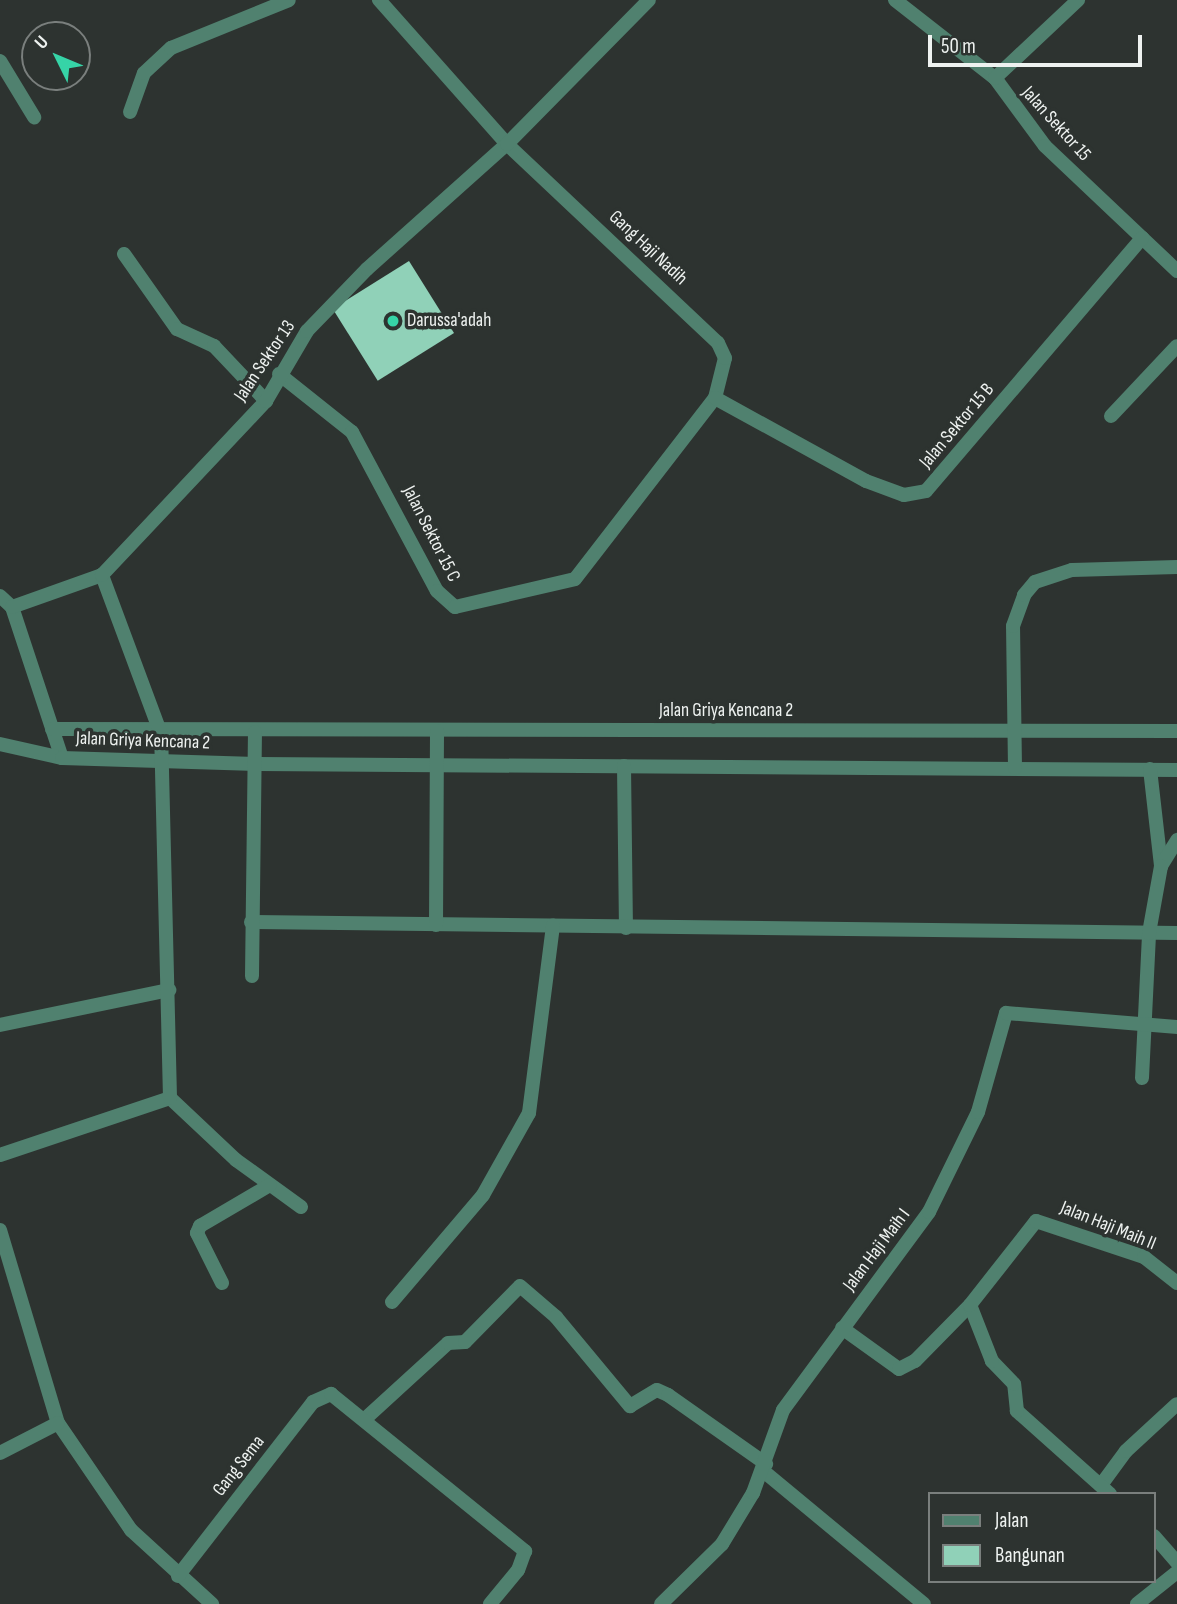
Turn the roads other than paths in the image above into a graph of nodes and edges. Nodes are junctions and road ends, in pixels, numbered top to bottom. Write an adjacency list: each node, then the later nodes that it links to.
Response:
1 (289, 0): 8 (street)
2 (379, 0): 10 (street, Gang Haji Nadih)
3 (649, 0): 10 (street, Jalan Sektor 13)
4 (895, 0): 7 (street)
5 (1078, 0): 7 (street)
6 (0, 61): 9 (street)
7 (995, 78): 11 (street, Jalan Sektor 15)
8 (130, 113)
9 (34, 117)
10 (507, 144): 15 (street, Jalan Sektor 13); 16 (street, Gang Haji Nadih)
11 (1142, 238): 13 (street, Jalan Sektor 15); 16 (street, Jalan Sektor 15 B)
12 (124, 254): 17 (street)
13 (1175, 265)
14 (1177, 346): 18 (street)
15 (279, 374): 16 (street, Jalan Sektor 15 C); 17 (street, Jalan Sektor 13)
16 (715, 398)
17 (266, 401): 20 (street, Jalan Sektor 13)
18 (1111, 416)
19 (1177, 566): 24 (street)
20 (102, 575): 22 (street); 28 (street)
21 (0, 596): 22 (street, Jalan Griya Kencana 2)
22 (12, 607): 23 (street, Jalan Griya Kencana 2)
23 (52, 729): 28 (street, Jalan Griya Kencana 2); 30 (street, Jalan Griya Kencana 2)
24 (1016, 730): 25 (street, Jalan Griya Kencana 2); 26 (street, Jalan Griya Kencana 2); 35 (street)
25 (436, 731): 27 (street, Jalan Griya Kencana 2); 33 (street)
26 (1177, 731)
27 (255, 732): 28 (street, Jalan Griya Kencana 2); 32 (street)
28 (161, 734): 31 (street)
29 (0, 744): 30 (street)
30 (62, 758): 31 (street, Jalan Griya Kencana 2)
31 (160, 760): 32 (street, Jalan Griya Kencana 2); 47 (street)
32 (253, 764): 33 (street, Jalan Griya Kencana 2); 40 (street)
33 (437, 764): 34 (street, Jalan Griya Kencana 2); 41 (street)
34 (624, 766): 35 (street, Jalan Griya Kencana 2); 43 (street)
35 (1015, 768): 36 (street, Jalan Griya Kencana 2)
36 (1150, 769): 37 (street, Jalan Griya Kencana 2); 39 (street)
37 (1177, 770)
38 (1177, 840): 39 (street)
39 (1161, 866): 44 (street)
40 (251, 922): 41 (street); 46 (street)
41 (436, 925): 42 (street)
42 (553, 926): 43 (street); 59 (street)
43 (626, 928): 44 (street)
44 (1149, 933): 45 (street); 48 (street)
45 (1177, 933)
46 (252, 976)
47 (169, 990): 49 (street); 52 (street)
48 (1149, 1023): 50 (street); 51 (street); 61 (street, Jalan Haji Maih I)
49 (0, 1025)
50 (1177, 1027)
51 (1142, 1078)
52 (170, 1098): 53 (street); 54 (street)
53 (0, 1154)
54 (270, 1185): 55 (street); 57 (street)
55 (301, 1207)
56 (0, 1230): 64 (street)
57 (222, 1283)
58 (1177, 1283): 60 (street, Jalan Haji Maih II)
59 (392, 1302)
60 (970, 1305): 61 (street); 67 (street)
61 (842, 1328): 66 (street, Jalan Haji Maih I)
62 (1176, 1408): 67 (street)
63 (366, 1418): 66 (street); 71 (street, Gang Sema); 73 (street)
64 (58, 1423): 65 (street); 71 (street)
65 (0, 1453)
66 (764, 1467): 74 (street, Jalan Haji Maih I); 75 (street)
67 (1106, 1490)
68 (1156, 1538): 69 (street)
69 (1177, 1562)
70 (1177, 1572): 76 (street)
71 (178, 1576): 72 (street)
72 (212, 1604)
73 (490, 1604)
74 (661, 1604)
75 (924, 1604)
76 (1137, 1604)

